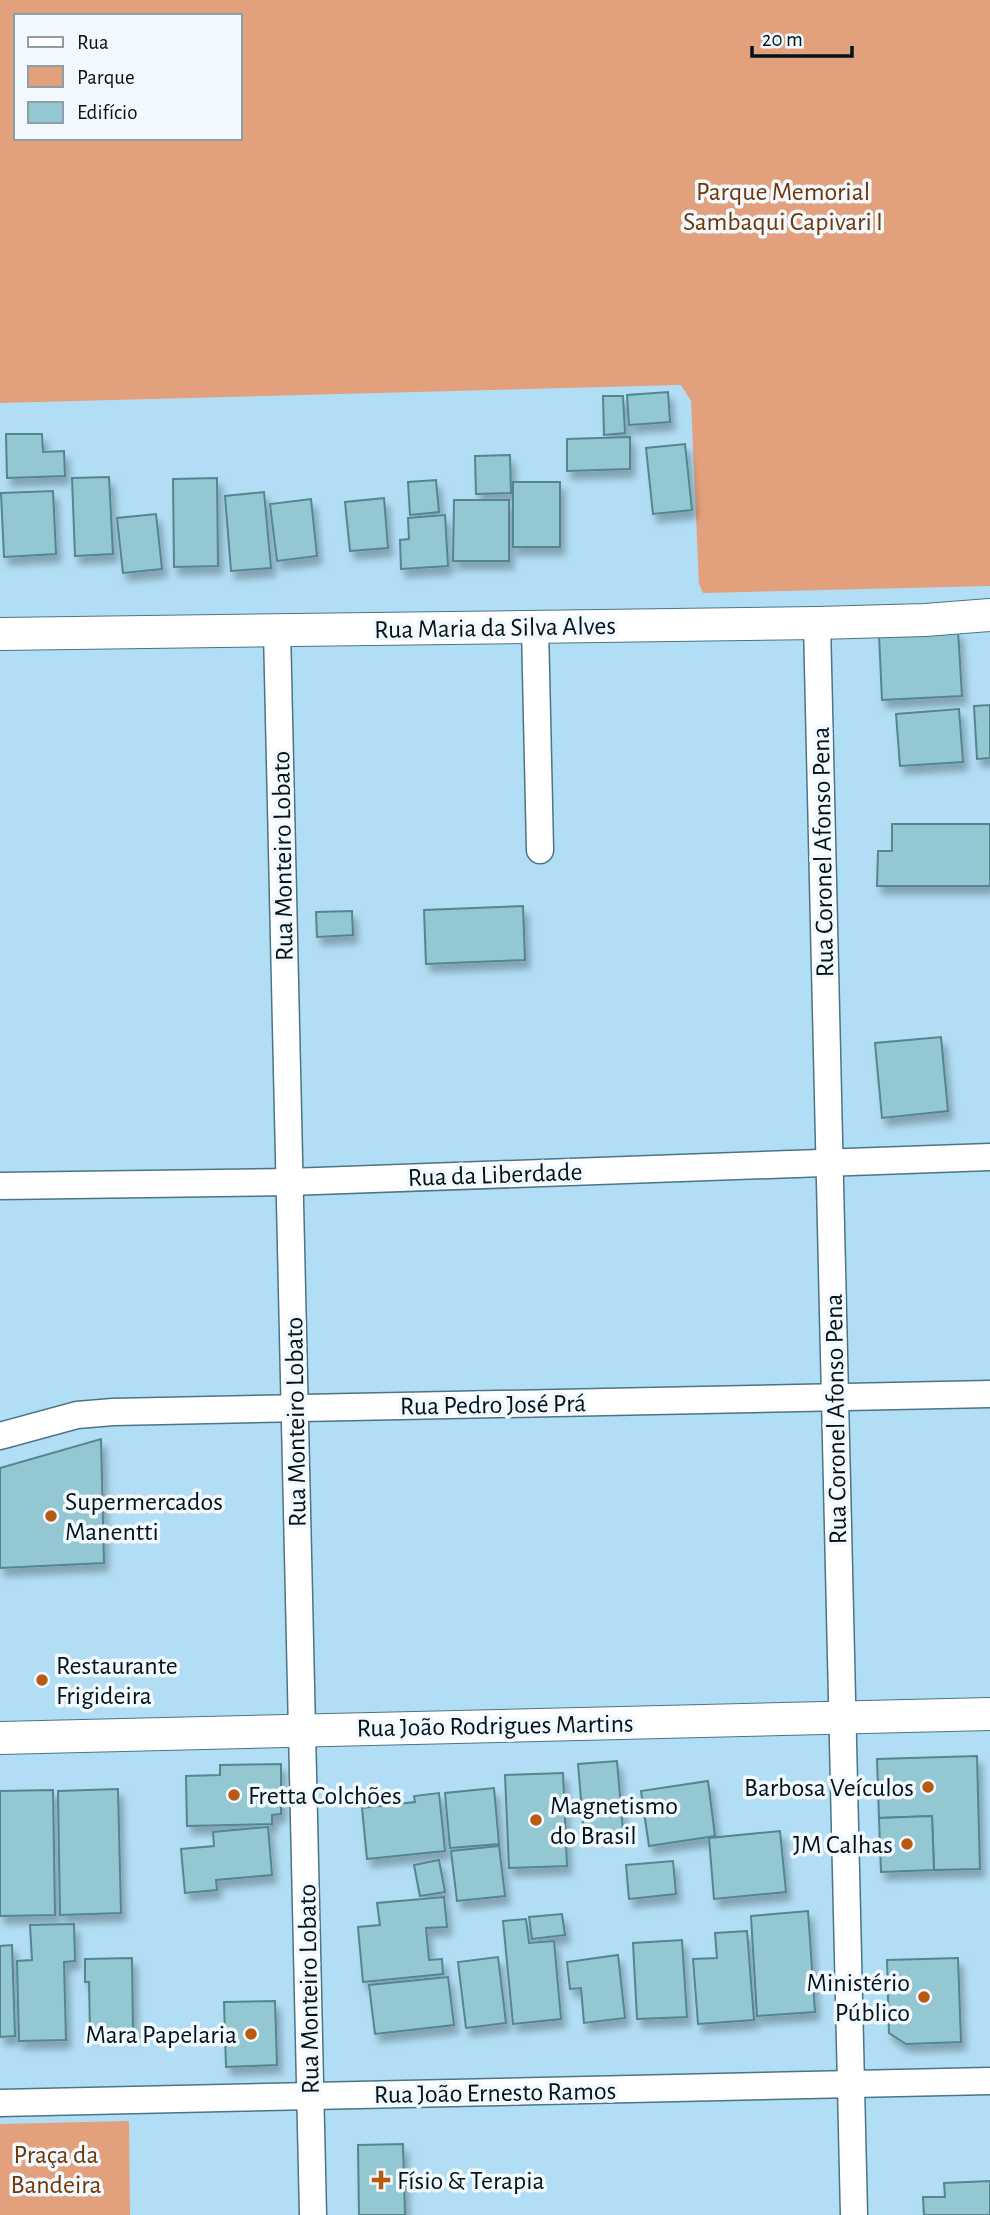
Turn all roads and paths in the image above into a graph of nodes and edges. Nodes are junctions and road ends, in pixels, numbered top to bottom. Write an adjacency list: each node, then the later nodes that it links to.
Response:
1 (990, 615): 2 (street, Rua Maria da Silva Alves)
2 (817, 623): 3 (street, Rua Maria da Silva Alves); 8 (street, Rua Coronel Afonso Pena)
3 (535, 626): 4 (street, Rua Maria da Silva Alves); 6 (street)
4 (277, 630): 5 (street, Rua Maria da Silva Alves); 9 (street, Rua Monteiro Lobato)
5 (0, 634)
6 (540, 850)
7 (990, 1157): 8 (street, Rua da Liberdade)
8 (830, 1163): 9 (street, Rua da Liberdade); 12 (street, Rua Coronel Afonso Pena)
9 (289, 1182): 10 (street, Rua da Liberdade); 13 (street, Rua Monteiro Lobato)
10 (0, 1186)
11 (990, 1394): 12 (street, Rua Pedro José Prá)
12 (835, 1397): 13 (street, Rua Pedro José Prá); 16 (street, Rua Coronel Afonso Pena)
13 (295, 1408): 14 (street, Rua Pedro José Prá); 17 (street, Rua Monteiro Lobato)
14 (0, 1436)
15 (990, 1714): 16 (street, Rua João Rodrigues Martins)
16 (842, 1717): 17 (street, Rua João Rodrigues Martins); 20 (street, Rua Coronel Afonso Pena)
17 (302, 1730): 18 (street, Rua João Rodrigues Martins); 21 (street, Rua Monteiro Lobato)
18 (0, 1738)
19 (990, 2081): 20 (street, Rua João Ernesto Ramos)
20 (851, 2084): 21 (street, Rua João Ernesto Ramos); 24 (street, Rua Coronel Afonso Pena)
21 (310, 2096): 22 (street, Rua João Ernesto Ramos); 23 (street, Rua Monteiro Lobato)
22 (0, 2103)
23 (313, 2215)
24 (854, 2215)

